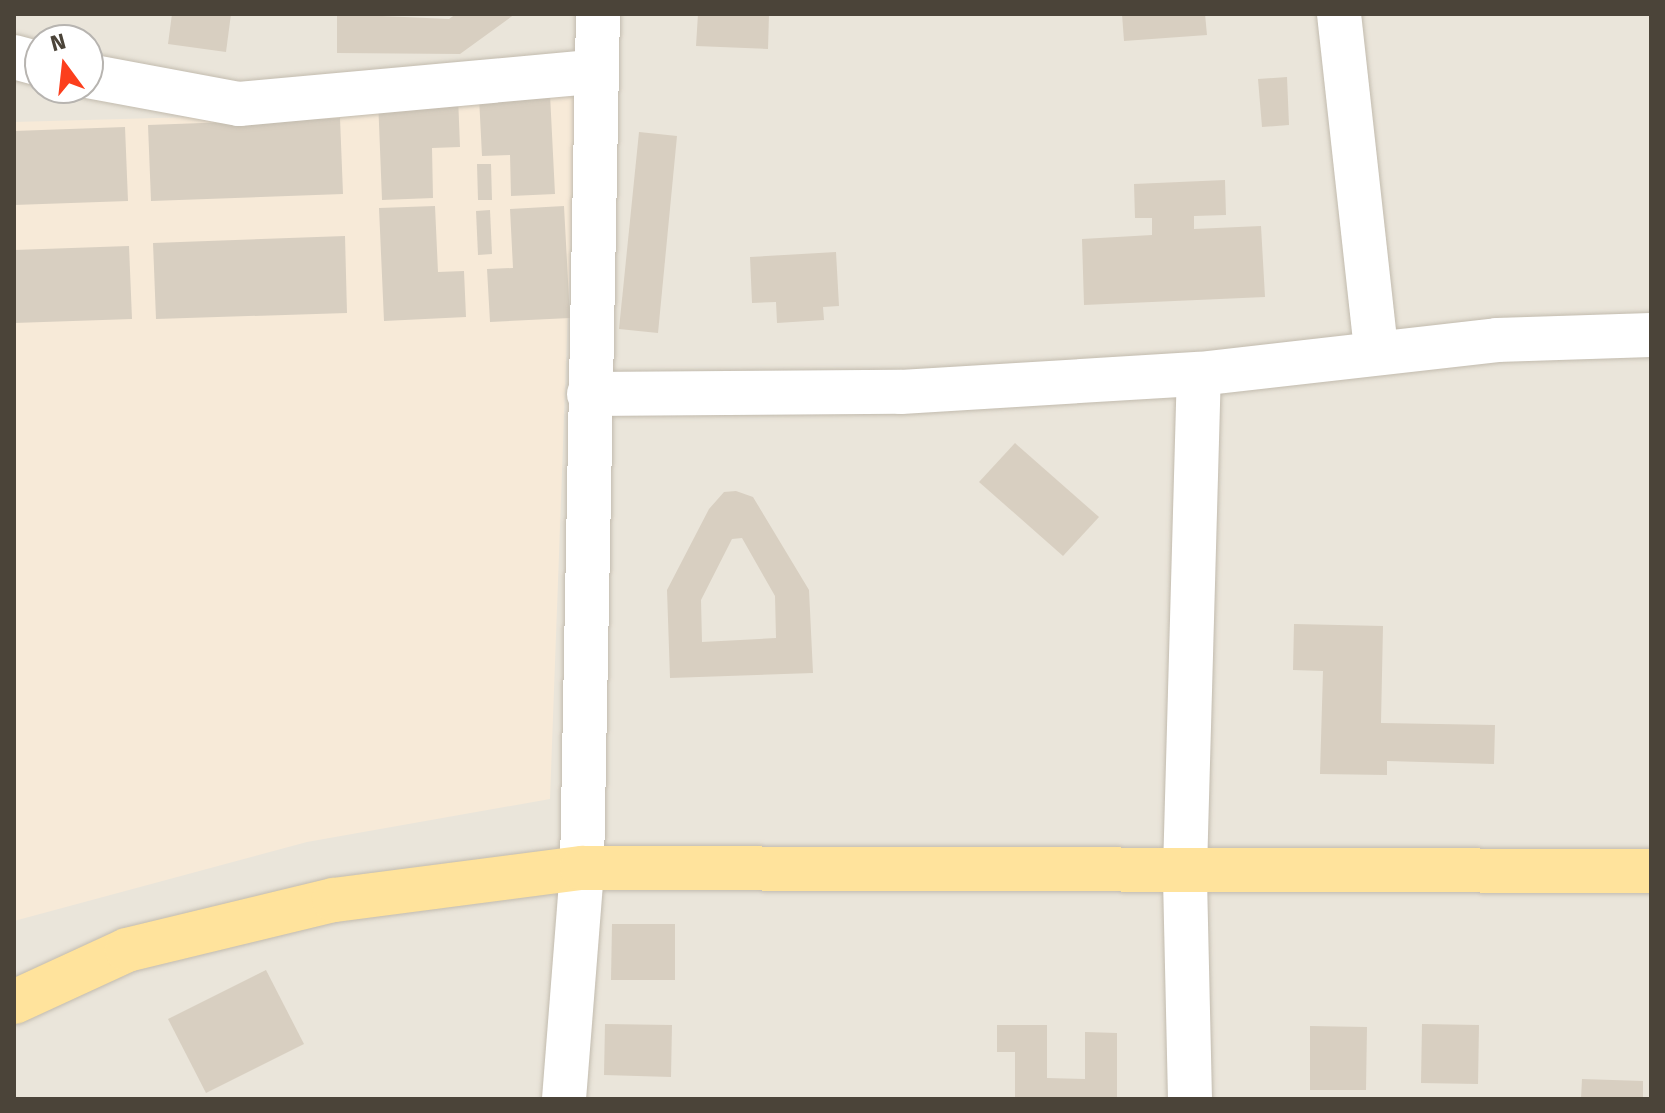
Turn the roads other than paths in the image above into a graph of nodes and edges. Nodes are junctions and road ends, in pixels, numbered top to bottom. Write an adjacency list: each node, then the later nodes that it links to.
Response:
1 (598, 14): 3 (street)
2 (1339, 14): 6 (street)
3 (594, 72): 4 (street); 8 (street)
4 (104, 79)
5 (1651, 335): 6 (street)
6 (1376, 350): 7 (street)
7 (1199, 374): 8 (street); 10 (street)
8 (589, 394): 9 (street)
9 (582, 868): 10 (main road); 12 (main road); 13 (street)
10 (1185, 870): 11 (main road); 14 (street)
11 (1651, 871)
12 (14, 1002)
13 (564, 1099)
14 (1190, 1099)

